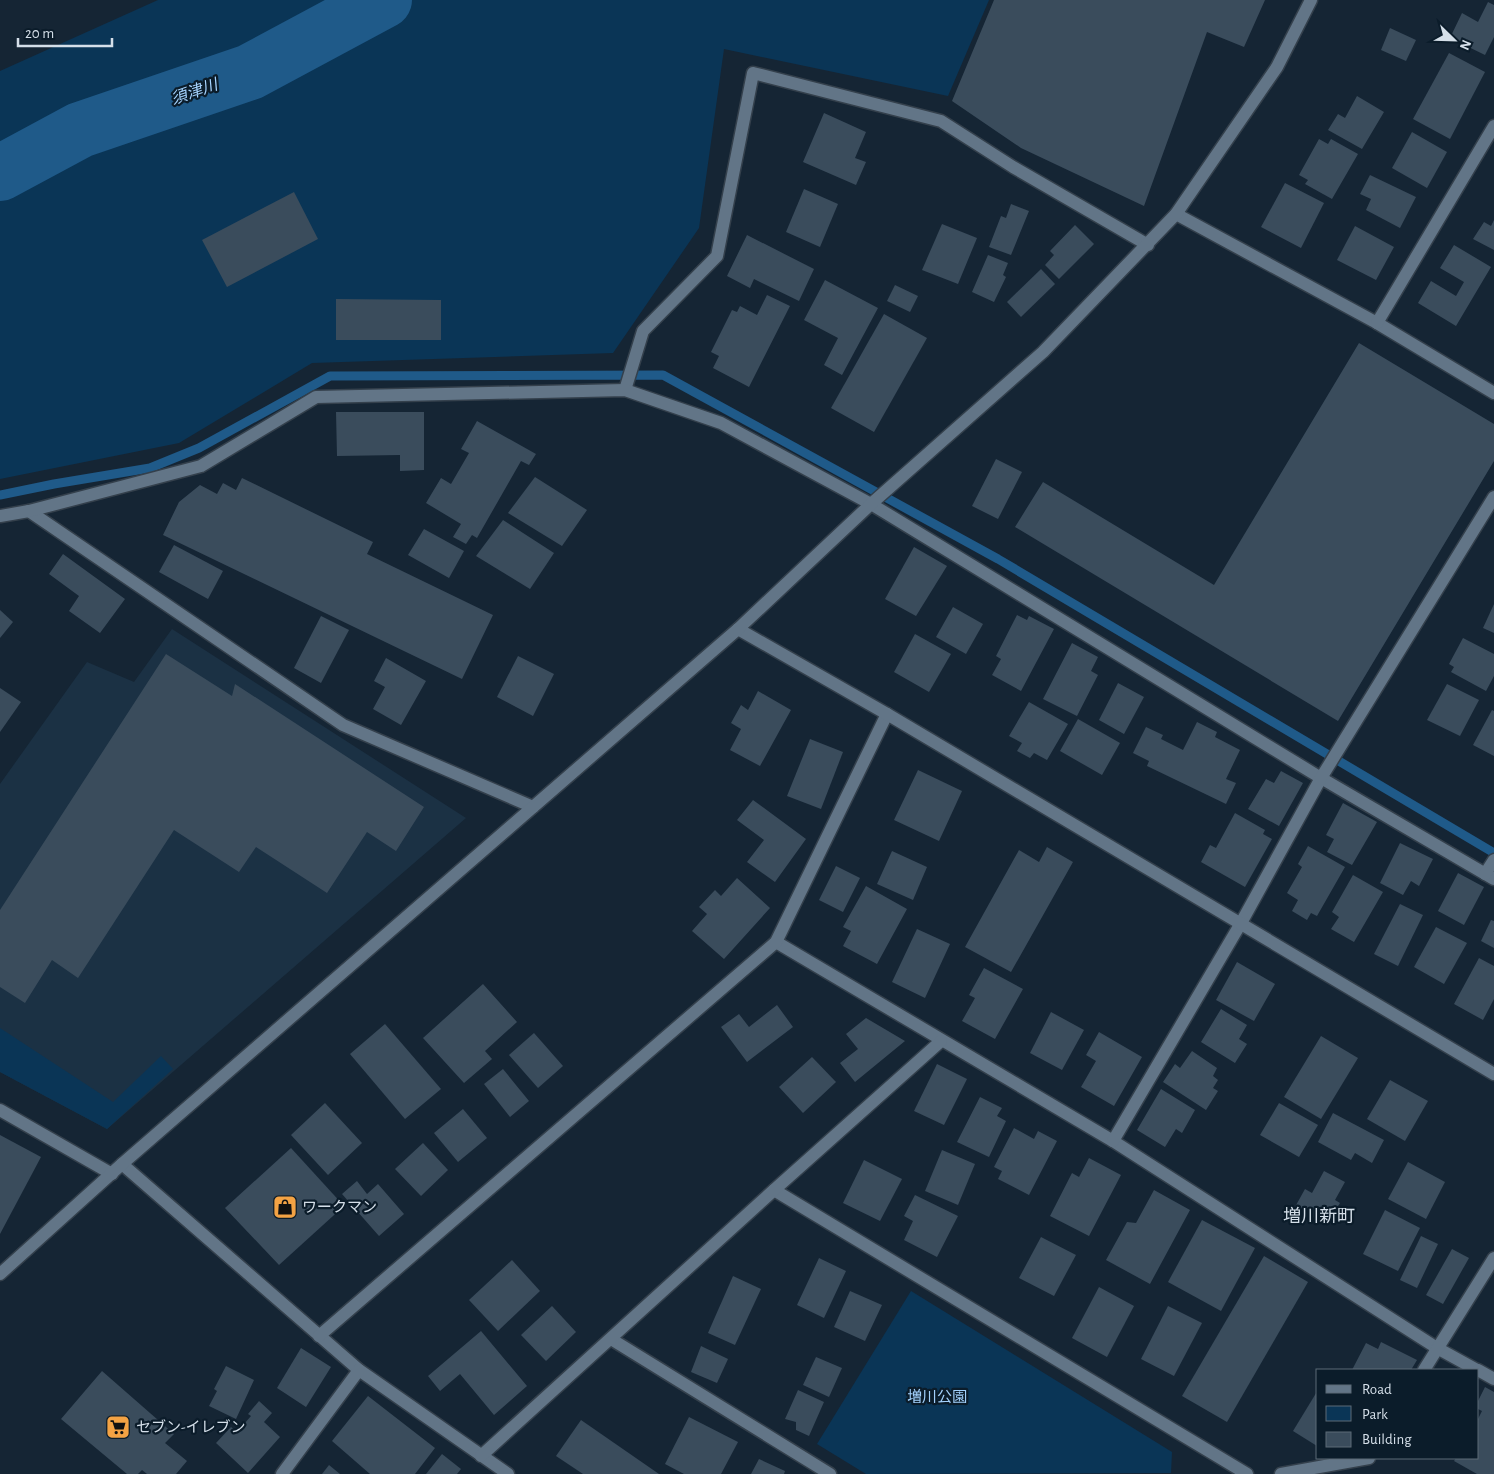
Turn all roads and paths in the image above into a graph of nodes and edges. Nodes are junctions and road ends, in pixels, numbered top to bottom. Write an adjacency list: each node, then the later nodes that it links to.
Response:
1 (1311, 0): 3 (street)
2 (1494, 126): 5 (street)
3 (1176, 214): 4 (street); 5 (street)
4 (1148, 245): 6 (street); 9 (street)
5 (1377, 323): 7 (street)
6 (625, 390): 9 (street); 10 (street)
7 (1494, 393)
8 (1494, 498): 14 (street)
9 (871, 504): 12 (street); 14 (street)
10 (29, 511): 11 (street); 15 (street)
11 (0, 516)
12 (738, 629): 13 (street); 15 (street)
13 (887, 714): 18 (street); 19 (street)
14 (1321, 778): 17 (street); 18 (street)
15 (533, 807): 24 (street)
16 (1494, 860): 17 (street)
17 (1490, 876)
18 (1241, 924): 21 (street); 23 (street)
19 (776, 942): 20 (street); 29 (street)
20 (941, 1041): 23 (street); 26 (street)
21 (1494, 1074)
22 (0, 1110): 25 (street)
23 (1112, 1141): 31 (street)
24 (122, 1164): 25 (street); 29 (street)
25 (112, 1174): 28 (street)
26 (774, 1190): 30 (street); 42 (street)
27 (1494, 1258): 31 (street)
28 (0, 1274)
29 (319, 1336): 34 (street)
30 (611, 1339): 37 (street); 41 (street)
31 (1437, 1348): 32 (street); 33 (street)
32 (1425, 1369)
33 (1476, 1369)
34 (359, 1370): 37 (street); 39 (street)
35 (1479, 1371): 36 (street)
36 (1494, 1380)
37 (481, 1456): 40 (street)
38 (1364, 1459): 43 (street)
39 (282, 1474)
40 (508, 1474)
41 (830, 1474)
42 (1247, 1474)
43 (1281, 1474)

